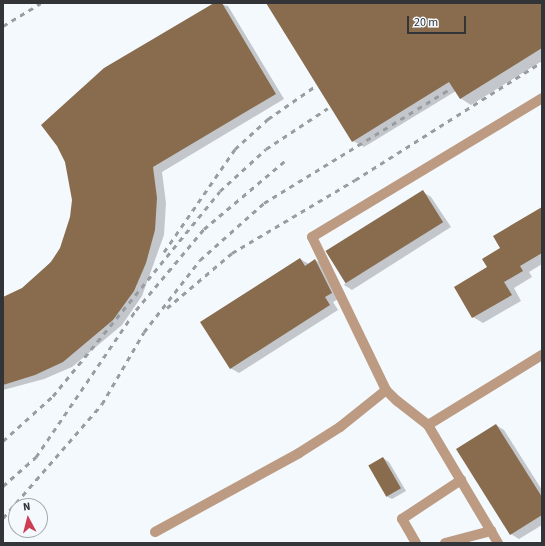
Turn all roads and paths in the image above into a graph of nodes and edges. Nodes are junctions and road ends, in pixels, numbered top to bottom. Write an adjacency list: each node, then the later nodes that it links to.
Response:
1 (542, 98): 3 (lane)
2 (542, 355): 4 (lane)
3 (386, 390): 4 (lane); 7 (lane)
4 (428, 425): 5 (lane)
5 (461, 480): 6 (lane); 8 (lane)
6 (491, 531): 9 (lane); 10 (lane)
7 (155, 532)
8 (416, 543)
9 (445, 543)
10 (498, 543)

